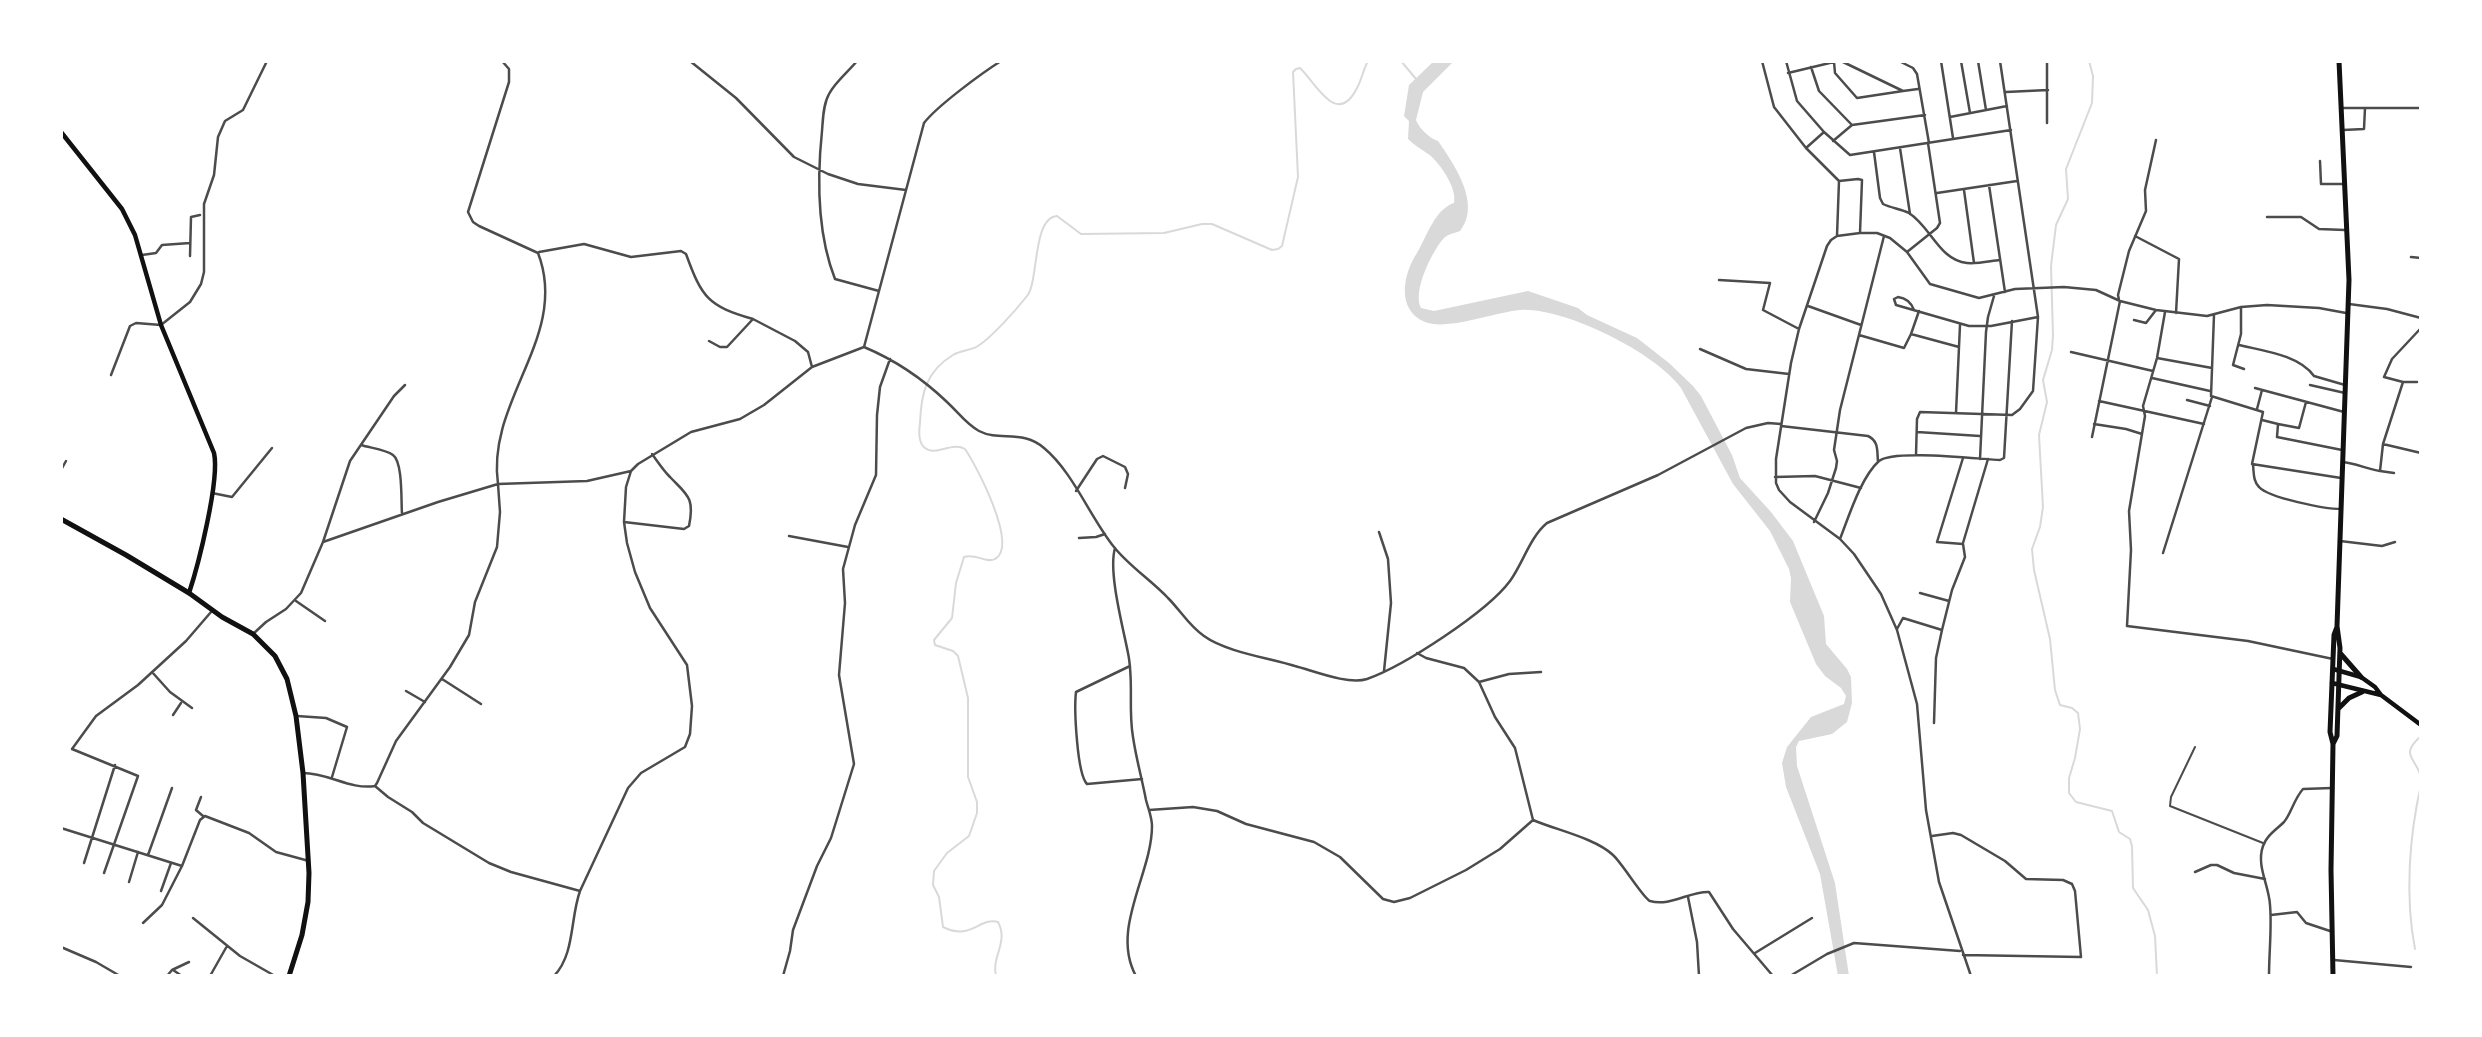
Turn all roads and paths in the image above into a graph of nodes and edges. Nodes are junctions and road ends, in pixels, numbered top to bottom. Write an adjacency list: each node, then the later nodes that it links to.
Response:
1 (267, 61): 93 (street)
2 (502, 61): 65 (street)
3 (690, 61): 17 (street)
4 (700, 61): 17 (street)
5 (857, 61): 46 (street)
6 (1001, 61): 52 (street)
7 (1762, 61): 43 (street)
8 (1786, 61): 19 (street)
9 (1899, 61): 20 (street)
10 (1941, 61): 31 (street)
11 (1961, 61): 29 (street)
12 (1978, 61): 28 (street)
13 (2000, 61): 23 (street)
14 (2048, 61): 21 (street)
15 (2339, 61): 25 (highway)
16 (1837, 62): 18 (street); 22 (street); 22 (street)
17 (696, 66): 46 (street)
18 (1811, 67): 19 (street); 33 (street)
19 (1788, 73): 37 (street)
20 (1920, 89): 22 (street); 30 (street)
21 (2048, 90): 23 (street); 32 (street)
22 (1903, 91)
23 (2005, 92): 24 (street)
24 (2007, 106): 28 (street); 34 (street)
25 (2342, 108): 26 (street); 35 (highway)
26 (2365, 108): 27 (street); 35 (street)
27 (2420, 108)
28 (1986, 110): 29 (street)
29 (1970, 113): 31 (street)
30 (1924, 115): 33 (street); 41 (street)
31 (1950, 117): 38 (street)
32 (2047, 123)
33 (1852, 125): 40 (street)
34 (2011, 130): 38 (street); 48 (street)
35 (2343, 130): 49 (highway)
36 (61, 132): 66 (main road)
37 (1824, 132): 40 (street); 43 (street)
38 (1953, 138): 41 (street)
39 (2155, 140): 62 (street)
40 (1833, 141): 44 (street)
41 (1929, 143): 42 (street); 53 (street)
42 (1900, 147): 44 (street); 54 (street)
43 (1806, 148): 47 (street)
44 (1874, 152): 54 (street)
45 (2320, 161): 49 (street)
46 (818, 169): 52 (street); 74 (street)
47 (1839, 181): 58 (street); 61 (street)
48 (2017, 181): 50 (street); 73 (street)
49 (2346, 184): 57 (highway)
50 (1989, 185): 51 (street); 70 (street)
51 (1963, 189): 53 (street); 71 (street)
52 (906, 190): 74 (street)
53 (1936, 193): 59 (street)
54 (1910, 214): 59 (street)
55 (200, 215): 63 (street)
56 (2267, 217): 57 (street)
57 (2348, 229): 78 (highway)
58 (1860, 233): 60 (street); 61 (street)
59 (1931, 233): 64 (street); 71 (street)
60 (1884, 235): 64 (street); 94 (street)
61 (1837, 236): 79 (street)
62 (2135, 236): 77 (street); 84 (street)
63 (190, 243): 66 (street); 67 (street)
64 (1907, 252): 76 (street)
65 (538, 253): 89 (street); 167 (street)
66 (142, 256): 93 (main road)
67 (190, 256)
68 (2412, 257): 69 (street)
69 (2421, 258)
70 (2000, 260): 71 (street); 75 (street)
71 (1974, 263)
72 (1719, 280): 96 (street)
73 (2035, 288): 75 (street); 77 (street); 87 (street)
74 (879, 291): 102 (street)
75 (2004, 292): 76 (street)
76 (1994, 296): 95 (street)
77 (2120, 300): 82 (street); 108 (street)
78 (2348, 304): 85 (highway); 88 (street)
79 (1807, 306): 94 (street); 96 (street)
80 (2241, 307): 85 (street); 86 (street); 101 (street)
81 (1917, 310): 81 (street); 92 (street); 98 (street)
82 (2156, 310): 83 (street); 90 (street)
83 (2165, 311): 84 (street); 106 (street)
84 (2176, 313): 86 (street)
85 (2348, 314): 120 (highway)
86 (2214, 316): 110 (street)
87 (2038, 317): 91 (street); 135 (street)
88 (2421, 318)
89 (753, 319): 100 (street); 109 (street)
90 (2134, 320)
91 (2012, 321): 95 (street); 135 (street)
92 (1960, 324): 95 (street); 103 (street)
93 (161, 325): 114 (street); 171 (main road)
94 (1861, 325): 99 (street)
95 (1986, 327): 134 (street)
96 (1799, 328): 113 (street)
97 (2421, 328): 116 (street)
98 (1911, 334): 99 (street); 103 (street)
99 (1858, 335): 141 (street)
100 (709, 341)
101 (2239, 345): 111 (street); 120 (street)
102 (864, 347): 107 (street); 109 (street)
103 (1959, 347): 133 (street)
104 (1700, 349): 113 (street)
105 (2070, 352): 108 (street)
106 (2157, 358): 110 (street); 112 (street)
107 (890, 359): 170 (street); 186 (street)
108 (2108, 360): 112 (street); 127 (street)
109 (813, 367): 151 (street)
110 (2212, 368): 123 (street)
111 (2244, 369)
112 (2153, 371): 115 (street)
113 (1789, 374): 140 (street)
114 (111, 376)
115 (2151, 378): 123 (street); 130 (street)
116 (2403, 382): 117 (street); 146 (street)
117 (2417, 382)
118 (405, 385): 147 (street)
119 (2310, 385): 124 (street)
120 (2345, 385): 124 (highway)
121 (2255, 388): 122 (street)
122 (2262, 390): 128 (street); 131 (street)
123 (2210, 391): 125 (street)
124 (2345, 393): 132 (highway)
125 (2212, 397): 129 (street); 131 (street)
126 (2187, 400): 129 (street)
127 (2099, 401): 130 (street); 137 (street)
128 (2306, 402): 132 (street); 139 (street)
129 (2210, 406): 138 (street)
130 (2143, 409): 138 (street); 143 (street)
131 (2257, 409): 136 (street)
132 (2344, 412): 149 (highway)
133 (1956, 413): 134 (street); 142 (street)
134 (1982, 414): 135 (street); 144 (street)
135 (2007, 415): 155 (street)
136 (2262, 420): 139 (street); 159 (street)
137 (2094, 424): 143 (street); 145 (street)
138 (2204, 424): 188 (street)
139 (2278, 424): 149 (street)
140 (1781, 425): 141 (street); 164 (street); 199 (street)
141 (1836, 431): 157 (street); 166 (street)
142 (1917, 432): 144 (street); 152 (street)
143 (2142, 434): 201 (street)
144 (1981, 436): 154 (street)
145 (2092, 437)
146 (2383, 444): 150 (street); 162 (street)
147 (360, 445): 173 (street); 183 (street)
148 (272, 448): 171 (street)
149 (2342, 450): 158 (highway)
150 (2421, 453)
151 (652, 454): 161 (street); 175 (street)
152 (1916, 455): 153 (street); 157 (street)
153 (1963, 458): 154 (street); 185 (street)
154 (1980, 459): 155 (street)
155 (1988, 459): 185 (street)
156 (66, 461): 160 (street)
157 (1878, 462): 169 (street)
158 (2342, 462): 162 (street); 165 (highway)
159 (2253, 465): 165 (street); 172 (street)
160 (61, 470)
161 (631, 471): 167 (street); 175 (street)
162 (2380, 471): 163 (street)
163 (2394, 473)
164 (1775, 477): 166 (street); 176 (street)
165 (2342, 478): 172 (highway)
166 (1832, 479): 169 (street); 176 (street)
167 (498, 484): 173 (street); 208 (street)
168 (1125, 488): 170 (street)
169 (1861, 488): 181 (street)
170 (1076, 491): 178 (street)
171 (212, 493): 189 (main road)
172 (2341, 509): 182 (highway)
173 (402, 514): 183 (street)
174 (61, 519): 189 (highway)
175 (624, 522): 252 (street)
176 (1814, 522): 181 (street)
177 (1379, 532): 204 (street)
178 (1105, 534): 180 (street); 187 (street)
179 (789, 536): 186 (street)
180 (1079, 538)
181 (1840, 539): 196 (street)
182 (2340, 541): 184 (street); 195 (highway)
183 (323, 542): 191 (street)
184 (2395, 542)
185 (1963, 544): 192 (street)
186 (848, 547): 274 (street)
187 (1115, 548): 202 (street); 204 (street)
188 (2163, 553)
189 (188, 593): 193 (highway)
190 (1920, 593): 192 (street)
191 (295, 601): 194 (street); 198 (street)
192 (1949, 601): 197 (street)
193 (212, 611): 198 (highway); 205 (street)
194 (325, 621)
195 (2337, 626): 200 (highway); 201 (highway)
196 (1897, 629): 197 (street); 237 (street)
197 (1942, 629): 221 (street)
198 (253, 634): 220 (highway)
199 (1417, 653): 204 (street); 209 (street)
200 (2340, 653): 203 (highway); 207 (highway)
201 (2333, 659): 203 (highway)
202 (1130, 666): 228 (street); 228 (street)
203 (2336, 670): 207 (main road); 210 (highway)
204 (1384, 671)
205 (152, 672): 214 (street); 225 (street)
206 (1541, 672): 209 (street)
207 (2361, 677): 213 (main road)
208 (442, 679): 215 (street); 216 (street)
209 (1479, 682): 235 (street)
210 (2335, 684): 212 (main road); 218 (highway); 223 (highway)
211 (406, 691): 215 (street)
212 (2362, 692): 213 (main road); 218 (highway)
213 (2381, 695): 222 (main road)
214 (181, 702): 217 (street); 219 (street)
215 (425, 702): 229 (street)
216 (481, 704)
217 (192, 708)
218 (2338, 711): 223 (highway)
219 (173, 715)
220 (296, 716): 226 (highway); 227 (street)
221 (1934, 723)
222 (2421, 724)
223 (2333, 744): 231 (highway)
224 (2195, 747): 239 (lane)
225 (115, 765): 238 (street); 240 (street)
226 (303, 774): 227 (street); 243 (highway)
227 (332, 777): 229 (street)
228 (1142, 779): 233 (street)
229 (375, 786): 252 (street)
230 (172, 789): 242 (street)
231 (2332, 789): 239 (street); 258 (highway)
232 (201, 797): 234 (street)
233 (1149, 810): 235 (street); 275 (street)
234 (203, 816): 243 (street); 246 (street)
235 (1533, 820): 253 (street)
236 (61, 828): 238 (street)
237 (1931, 836): 262 (street); 262 (street)
238 (91, 838): 240 (street); 244 (street)
239 (2264, 843): 249 (street)
240 (113, 845): 241 (street); 248 (street)
241 (138, 852): 242 (street); 250 (street)
242 (148, 855): 245 (street)
243 (309, 861): 272 (highway)
244 (84, 863)
245 (171, 863): 246 (street); 251 (street)
246 (182, 866): 257 (street)
247 (2195, 872): 249 (street)
248 (104, 873)
249 (2265, 879): 254 (street)
250 (129, 883)
251 (161, 891)
252 (580, 891): 273 (street)
253 (1688, 897): 261 (street); 276 (street)
254 (2271, 915): 258 (street); 280 (street)
255 (193, 918): 259 (street)
256 (1812, 918): 261 (street)
257 (143, 923)
258 (2334, 932): 263 (highway)
259 (228, 946): 270 (street); 271 (street)
260 (61, 947): 267 (street)
261 (1754, 953): 277 (street)
262 (1962, 953): 278 (street); 279 (street)
263 (2334, 960): 265 (street); 281 (highway)
264 (190, 962): 266 (street)
265 (2411, 967)
266 (172, 970): 268 (street); 269 (street)
267 (120, 976)
268 (167, 976)
269 (182, 976)
270 (210, 976)
271 (275, 976)
272 (289, 976)
273 (554, 976)
274 (783, 976)
275 (1136, 976)
276 (1699, 976)
277 (1773, 976)
278 (1790, 976)
279 (1970, 976)
280 (2269, 976)
281 (2333, 976)

